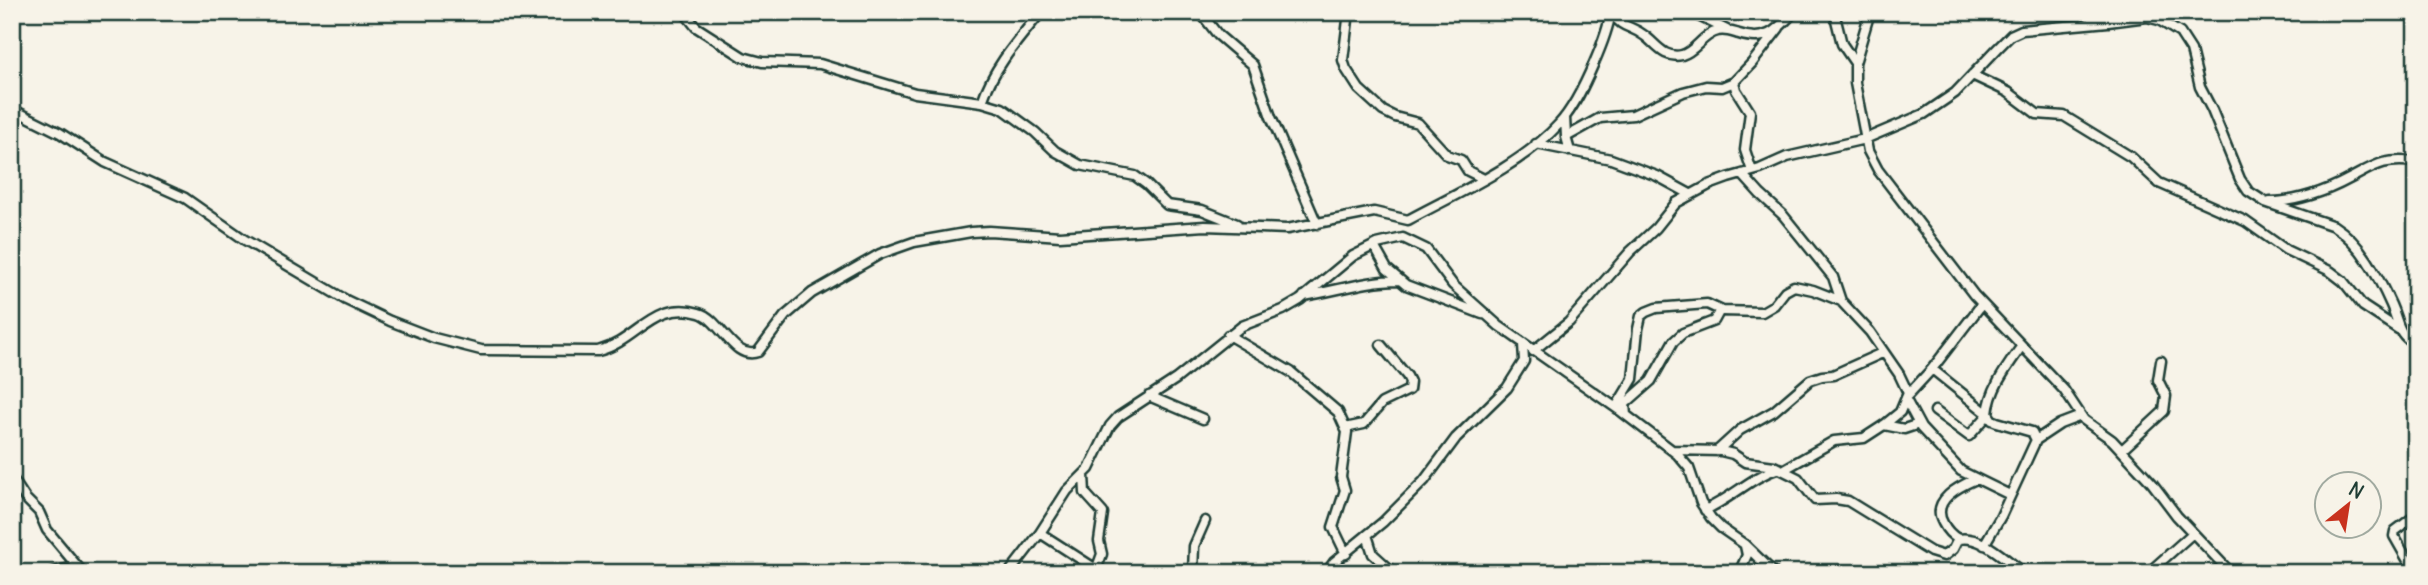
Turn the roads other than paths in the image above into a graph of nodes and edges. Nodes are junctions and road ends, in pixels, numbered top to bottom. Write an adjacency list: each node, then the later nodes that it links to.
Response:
1 (684, 12): 19 (street)
2 (1041, 12): 19 (street)
3 (1199, 12): 32 (street)
4 (1349, 12): 29 (street)
5 (1690, 12): 12 (street)
6 (1794, 12): 14 (street)
7 (1833, 12): 16 (street)
8 (1870, 12): 16 (street)
9 (2076, 12): 13 (street)
10 (2118, 12): 13 (street)
11 (1611, 13): 15 (street); 21 (street)
12 (1710, 16): 15 (street)
13 (2108, 22): 17 (street); 31 (street)
14 (1779, 28): 15 (street); 18 (street)
15 (1729, 31)
16 (1854, 63): 23 (street)
17 (1972, 75): 23 (street); 41 (street)
18 (1734, 82): 22 (street); 27 (street)
19 (982, 102): 33 (street)
20 (12, 109): 33 (street)
21 (1565, 115): 22 (street); 24 (street)
22 (1566, 137): 25 (street)
23 (1865, 139): 27 (street); 38 (street)
24 (1536, 144): 25 (street); 29 (street)
25 (1570, 151): 30 (street)
26 (2416, 162): 31 (street)
27 (1752, 171): 28 (street)
28 (1742, 174): 30 (street); 37 (street)
29 (1485, 180): 32 (street)
30 (1690, 194): 47 (street)
31 (2265, 202): 41 (street)
32 (1317, 224): 33 (street)
33 (1243, 227)
34 (1374, 246): 35 (street); 36 (street); 40 (street)
35 (1399, 281): 36 (street); 40 (street)
36 (1304, 296): 42 (street)
37 (1841, 300): 39 (street); 48 (street)
38 (1982, 304): 46 (street); 50 (street)
39 (1720, 310): 53 (street); 56 (street)
40 (1488, 317): 43 (street)
41 (2398, 329): 45 (street)
42 (1228, 335): 51 (street); 61 (street)
43 (1523, 344): 47 (street); 76 (street)
44 (1381, 345): 61 (street)
45 (2416, 345)
46 (2021, 347): 55 (street); 57 (street)
47 (1533, 351): 53 (street)
48 (1882, 353): 52 (street); 65 (street)
49 (2161, 361): 64 (street)
50 (1932, 369): 52 (street); 55 (street)
51 (1149, 396): 58 (street); 67 (street)
52 (1907, 397): 59 (street); 60 (street)
53 (1616, 407): 56 (street)
54 (1935, 411): 55 (street)
55 (1988, 414): 62 (street)
56 (1626, 415): 63 (street)
57 (2081, 416): 62 (street); 64 (street)
58 (1203, 419)
59 (1919, 424): 60 (street); 69 (street)
60 (1884, 425): 66 (street)
61 (1345, 428): 80 (street)
62 (2036, 440): 70 (street)
63 (1672, 450): 65 (street); 71 (street)
64 (2122, 450): 75 (street)
65 (1717, 451): 66 (street)
66 (1781, 469): 71 (street); 77 (street)
67 (1084, 475): 74 (street); 83 (street)
68 (12, 478): 82 (street)
69 (1976, 479): 70 (street); 77 (street)
70 (2010, 495): 79 (street)
71 (1705, 510): 78 (street)
72 (2414, 516): 97 (street)
73 (1205, 521): 86 (street)
74 (1040, 533): 83 (street); 85 (street)
75 (2193, 533): 95 (street); 96 (street)
76 (1367, 535): 80 (street); 88 (street)
77 (1958, 539): 79 (street)
78 (1744, 544): 89 (street); 90 (street)
79 (1984, 545): 81 (street)
80 (1346, 554): 87 (street)
81 (2014, 566): 91 (street); 92 (street)
82 (81, 571): 84 (street)
83 (1096, 571)
84 (50, 573)
85 (1009, 573)
86 (1193, 573)
87 (1326, 573)
88 (1394, 573)
89 (1739, 573)
90 (1774, 573)
91 (1998, 573)
92 (2025, 573)
93 (2116, 573): 94 (street)
94 (2130, 573)
95 (2148, 573)
96 (2231, 573)
97 (2415, 573)

